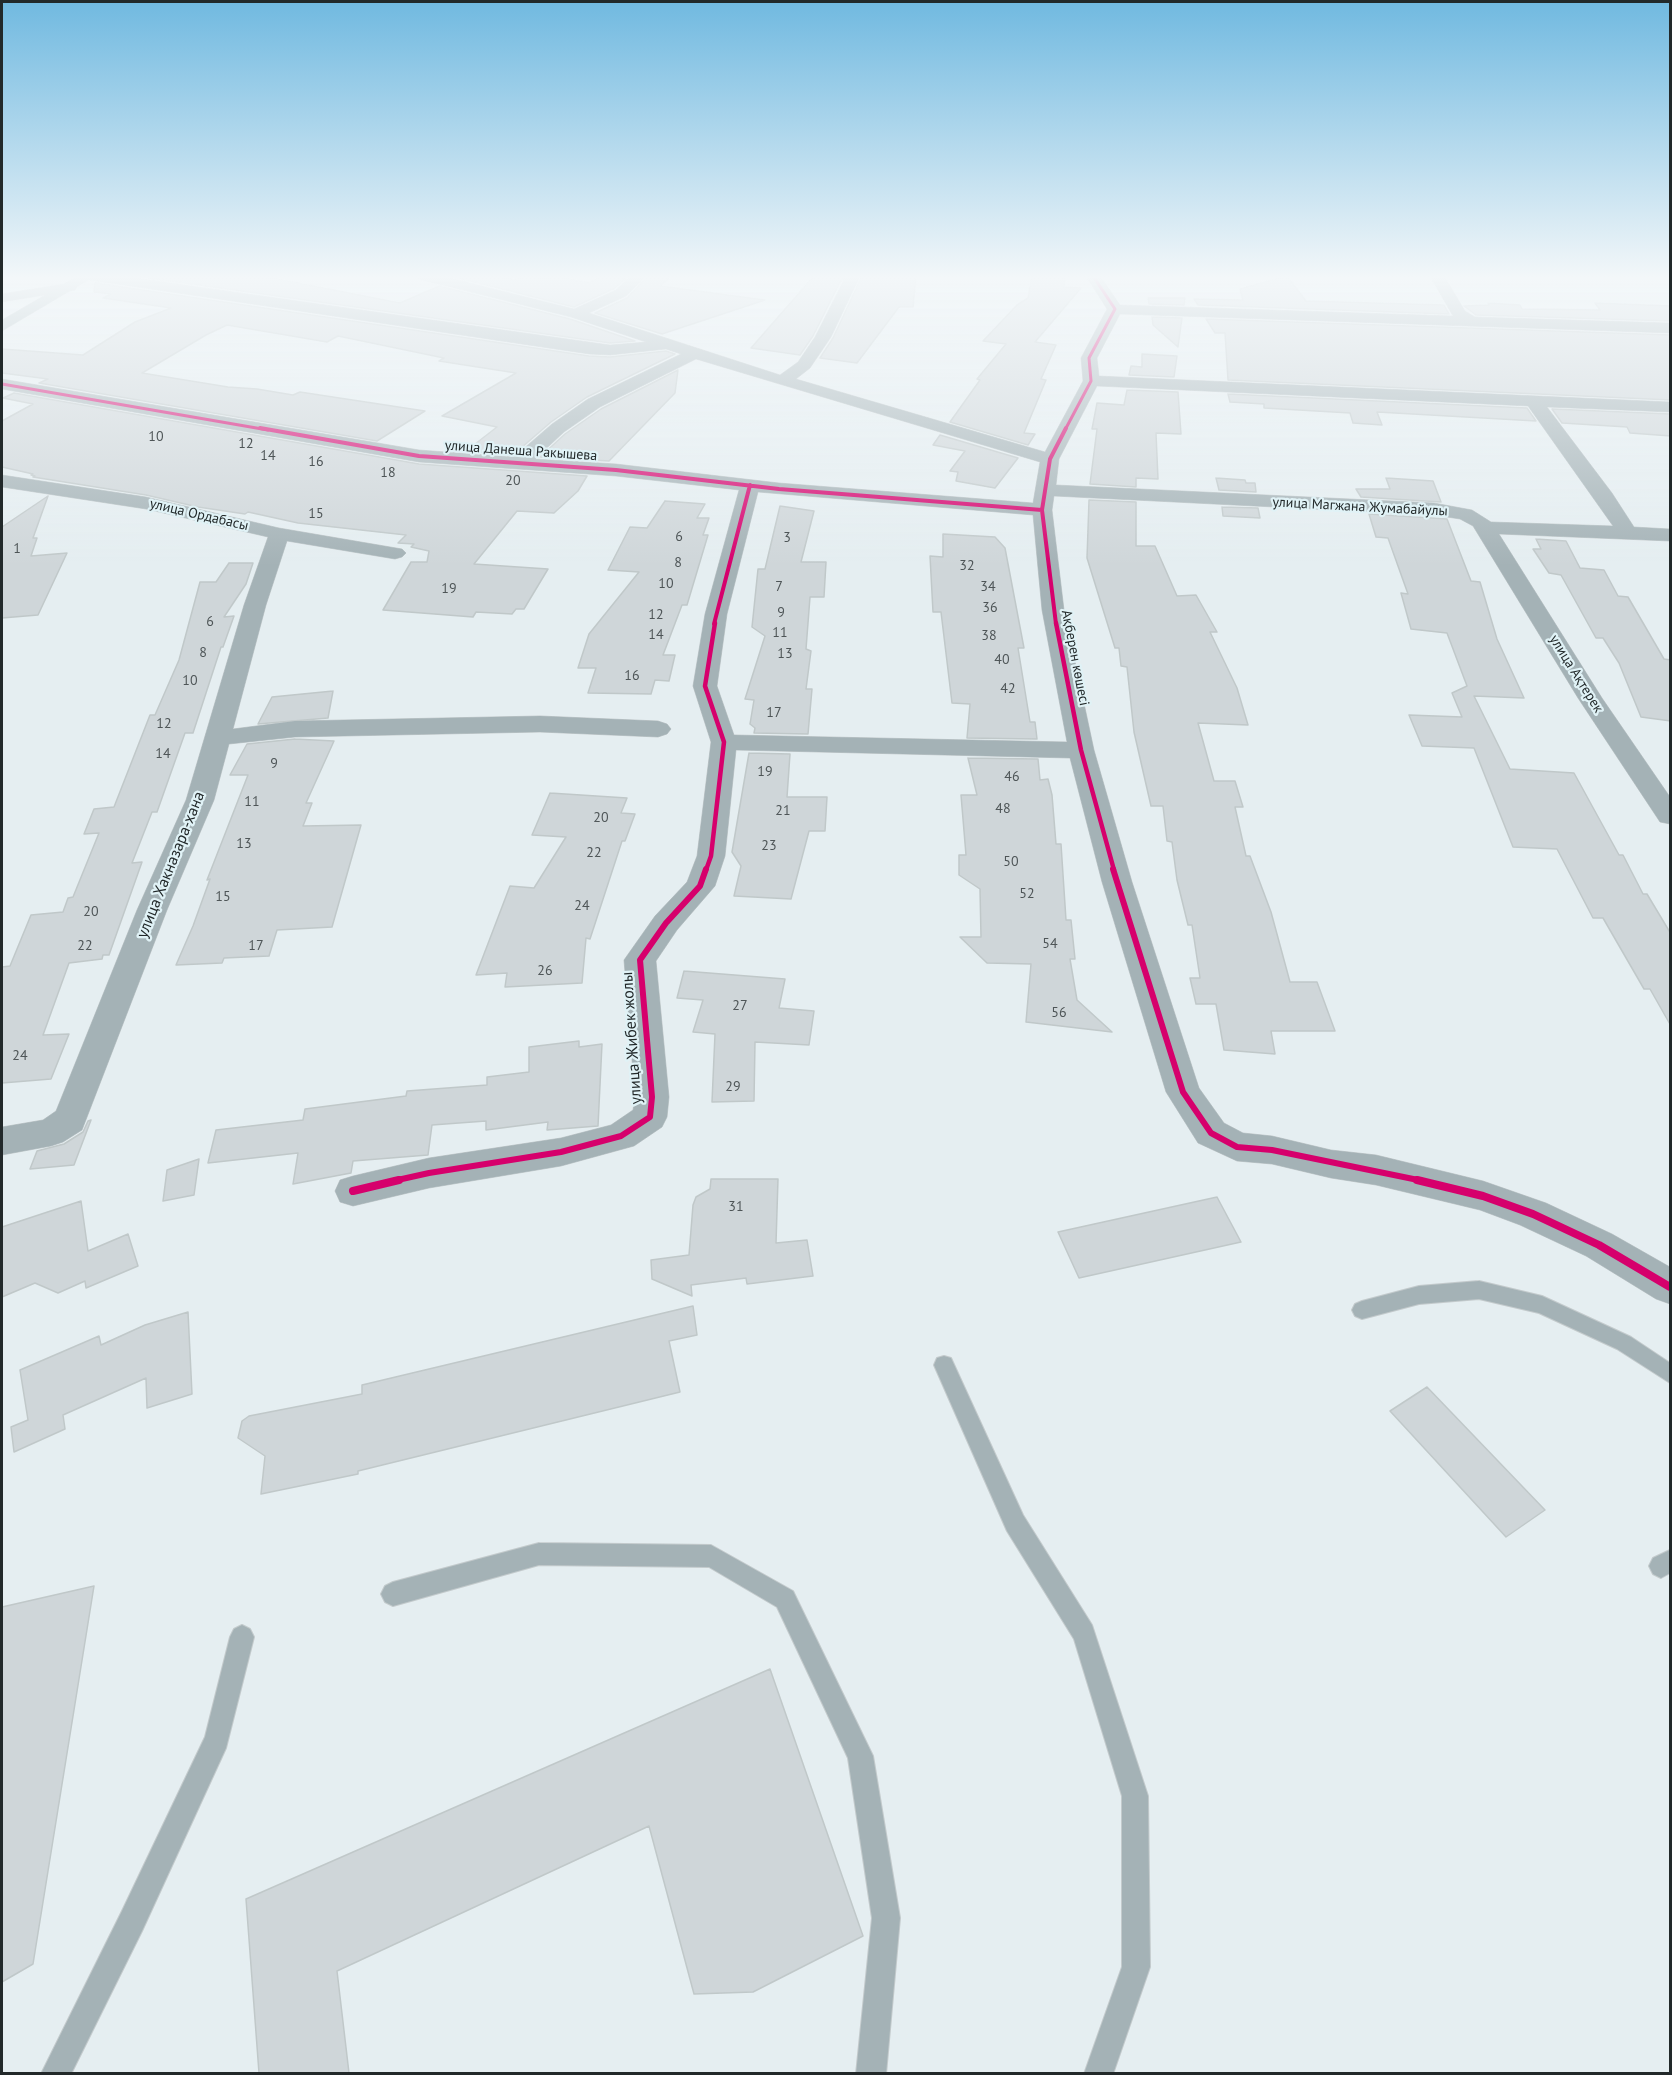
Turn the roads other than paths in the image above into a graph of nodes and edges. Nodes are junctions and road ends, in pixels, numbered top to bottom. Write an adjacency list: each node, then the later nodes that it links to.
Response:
1 (656, 373): 11 (street)
2 (756, 373): 5 (street)
3 (794, 373): 5 (street)
4 (1090, 373): 6 (street, Ақберен көшесі)
5 (783, 381): 10 (street)
6 (1091, 381): 8 (street); 10 (street, Ақберен көшесі)
7 (2, 384): 11 (street, улица Данеша Ракышева)
8 (1532, 399): 9 (street); 16 (street)
9 (1671, 407)
10 (1050, 459): 14 (street, Ақберен көшесі)
11 (519, 463): 13 (street, улица Данеша Ракышева)
12 (2, 482): 17 (street, улица Ордабасы)
13 (750, 485): 14 (street, улица Данеша Ракышева); 22 (street, улица Жибек жолы)
14 (1043, 500): 15 (street, улица Магжана Жумабайулы); 23 (street, Ақберен көшесі)
15 (1485, 528): 16 (street, улица Магжана Жумабайулы); 24 (street, улица Ақтерек)
16 (1628, 532): 18 (street, улица Магжана Жумабайулы)
17 (279, 534): 19 (street, улица Ордабасы); 21 (street, улица Хакназара-хана)
18 (1671, 535)
19 (395, 553)
20 (658, 729): 21 (street)
21 (217, 738): 25 (street, улица Хакназара-хана)
22 (724, 742): 23 (street); 26 (street, улица Жибек жолы)
23 (1081, 750): 27 (street, Ақберен көшесі)
24 (1671, 816)
25 (2, 1141)
26 (353, 1191)
27 (1671, 1287)
28 (1362, 1310): 30 (lane)
29 (944, 1365): 35 (lane)
30 (1671, 1374)
31 (393, 1594): 34 (lane)
32 (242, 1637): 33 (lane)
33 (55, 2073)
34 (871, 2073)
35 (1098, 2073)

